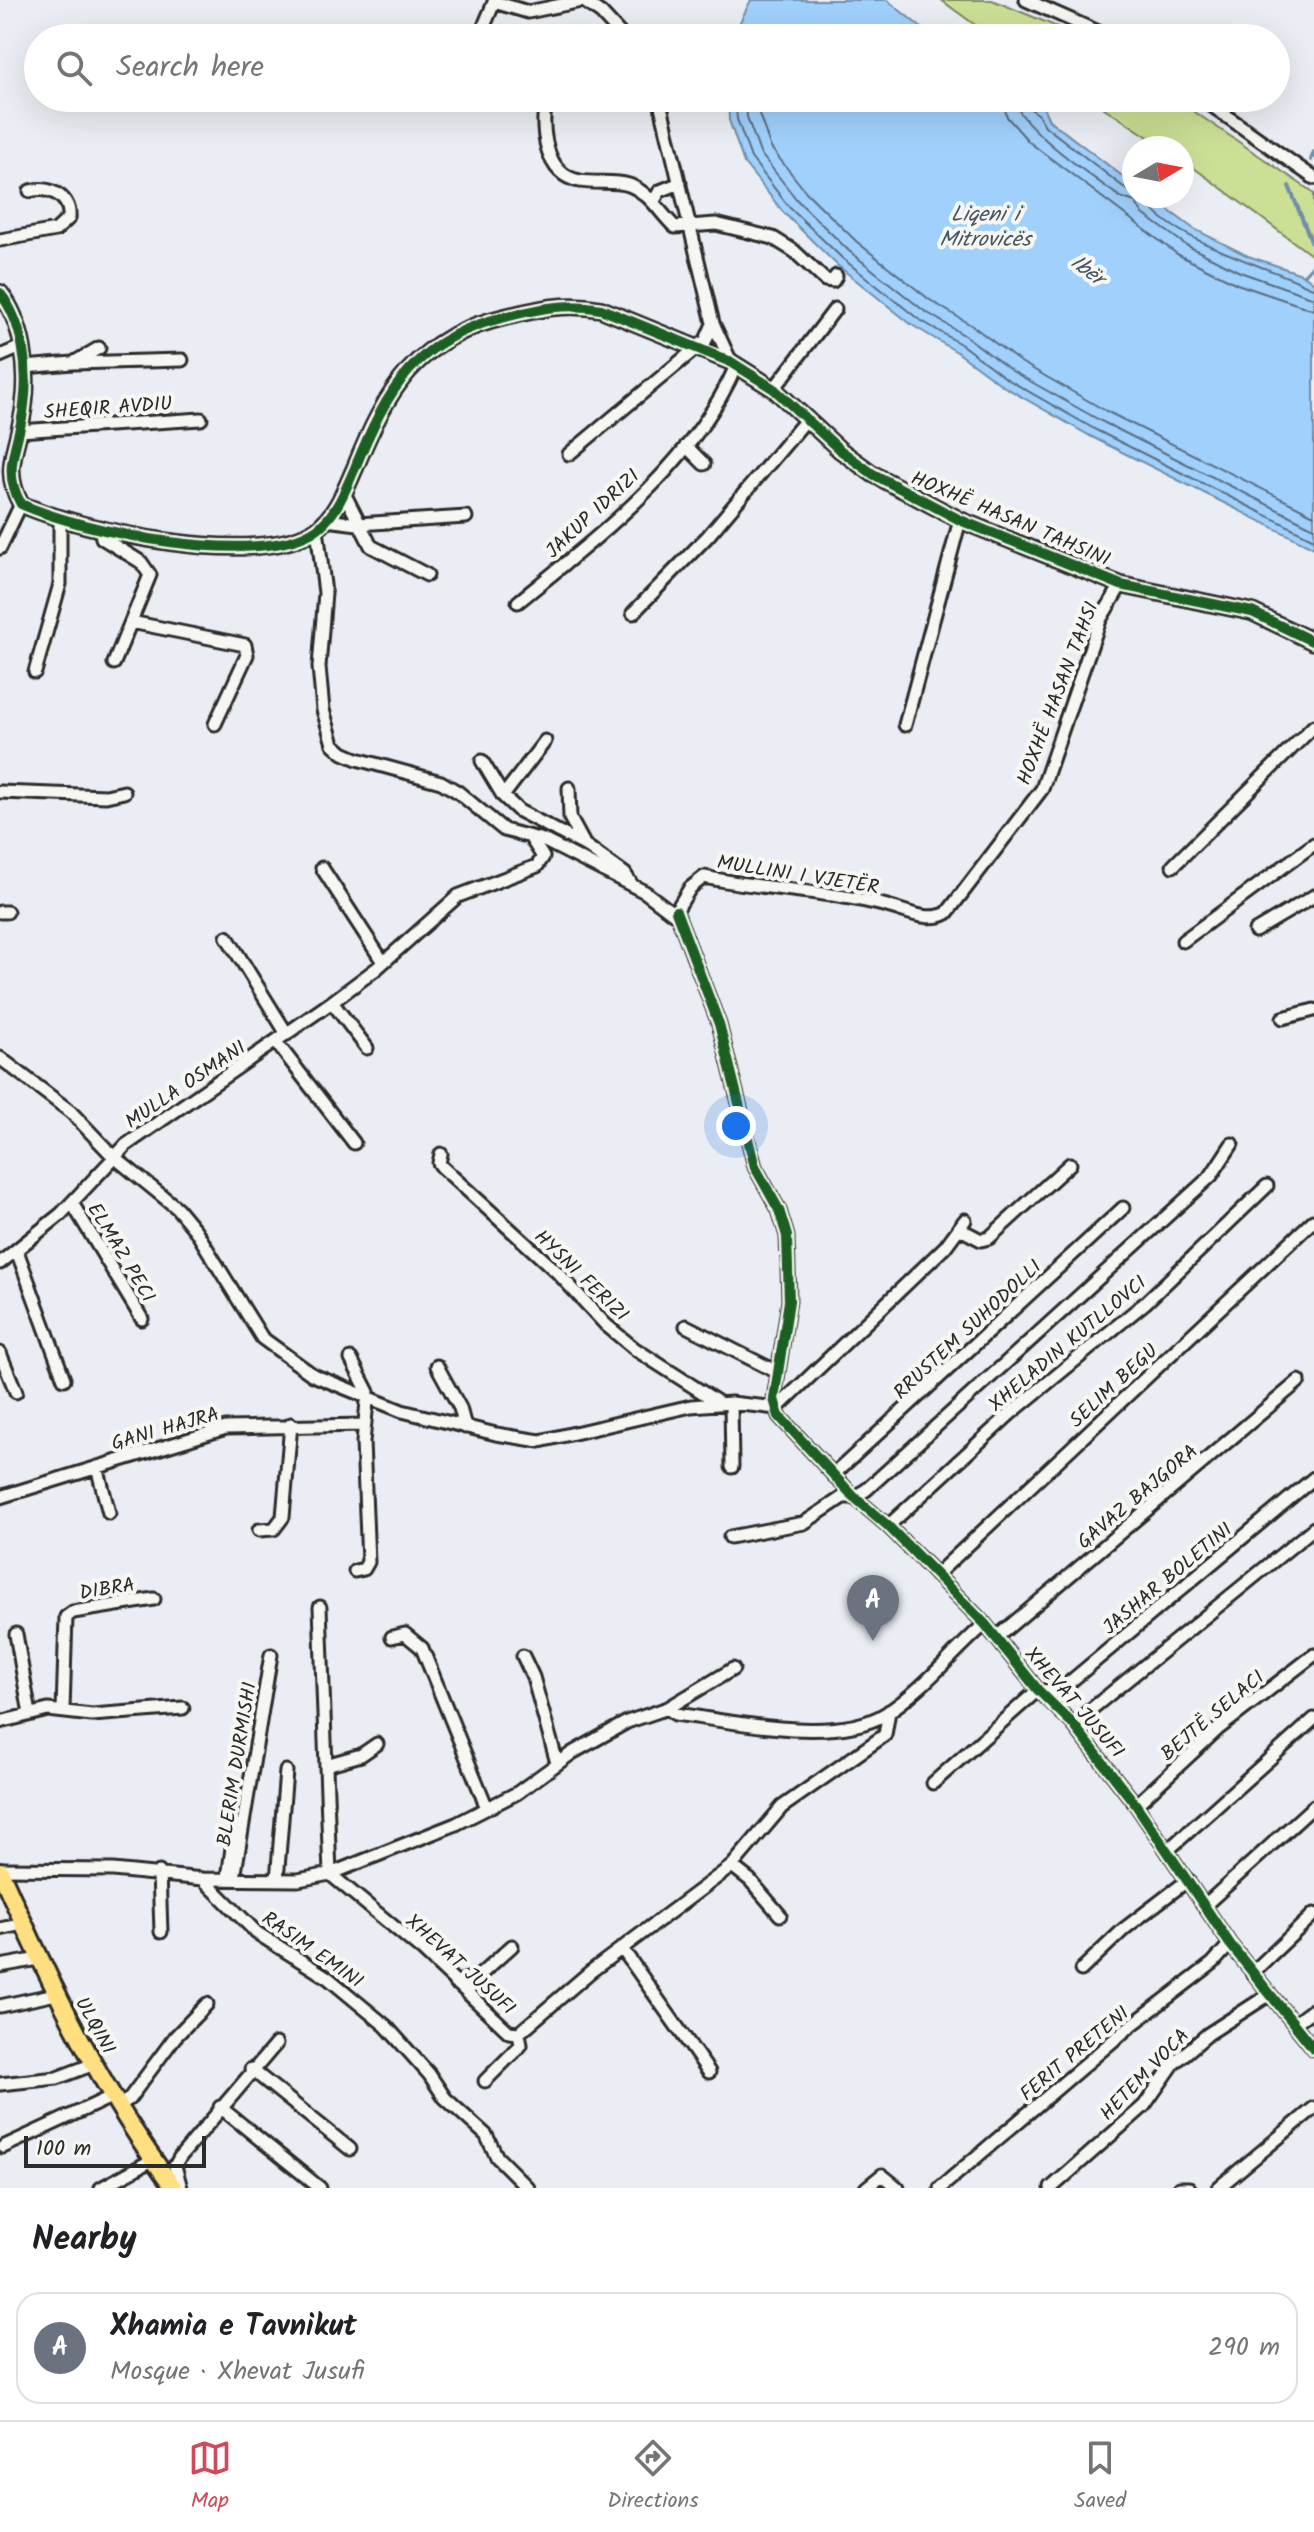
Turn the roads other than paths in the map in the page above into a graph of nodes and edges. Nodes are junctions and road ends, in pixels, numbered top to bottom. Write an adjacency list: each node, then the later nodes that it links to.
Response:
1 (1026, 0): 6 (street)
2 (584, 1): 3 (street); 5 (street)
3 (502, 2): 4 (street)
4 (488, 24)
5 (609, 24)
6 (1080, 24)
7 (545, 112): 13 (street)
8 (662, 112): 11 (street)
9 (1221, 112): 10 (street)
10 (1314, 178)
11 (680, 183): 13 (street); 14 (street)
12 (30, 191): 15 (street)
13 (653, 202): 14 (street)
14 (690, 227): 16 (street); 19 (street)
15 (0, 240)
16 (836, 276)
17 (0, 293): 20 (street, SHEQIR AVDIU)
18 (835, 309): 28 (street)
19 (713, 323): 21 (street); 26 (street)
20 (21, 347): 23 (street); 27 (street, SHEQIR AVDIU)
21 (697, 347): 26 (street, HOXHË HASAN TAHSINI); 33 (street); 36 (street, HOXHË HASAN TAHSINI)
22 (99, 348): 25 (street)
23 (0, 356)
24 (182, 360): 25 (street)
25 (73, 363): 27 (street)
26 (734, 364): 28 (street, HOXHË HASAN TAHSINI); 32 (street, JAKUP IDRIZI)
27 (24, 367): 31 (street, SHEQIR AVDIU)
28 (774, 389): 30 (street, HOXHË HASAN TAHSINI)
29 (201, 419): 31 (street, SHEQIR AVDIU)
30 (806, 420): 40 (street, HOXHË HASAN TAHSINI); 48 (street)
31 (19, 431): 35 (street, SHEQIR AVDIU)
32 (686, 446): 34 (street); 47 (street, JAKUP IDRIZI)
33 (569, 454)
34 (704, 464)
35 (4, 482): 37 (street)
36 (344, 493): 41 (street); 42 (street, HOXHË HASAN TAHSINI)
37 (21, 504): 39 (street); 44 (street)
38 (466, 517): 41 (street)
39 (60, 518): 43 (street); 52 (street)
40 (960, 520): 46 (street, HOXHË HASAN TAHSINI); 54 (street)
41 (358, 524): 42 (street); 45 (street)
42 (322, 525): 43 (street); 63 (street)
43 (100, 527): 49 (street)
44 (0, 548)
45 (427, 575)
46 (1121, 585): 50 (street, HOXHË HASAN TAHSINI); 62 (street, HOXHË HASAN TAHSI)
47 (518, 602)
48 (633, 613)
49 (131, 622): 51 (street); 53 (street)
50 (1314, 642)
51 (114, 663)
52 (35, 672)
53 (215, 724)
54 (905, 725)
55 (1314, 726): 66 (street)
56 (545, 741): 61 (street)
57 (482, 761): 61 (street)
58 (569, 788): 65 (street)
59 (0, 792): 60 (street)
60 (124, 792)
61 (503, 796): 65 (street)
62 (1025, 813): 70 (street, MULLINI I VJETËR)
63 (532, 840): 68 (street); 74 (street, MULLA OSMANI)
64 (1314, 844): 73 (street)
65 (586, 846): 68 (street)
66 (1173, 866)
67 (327, 869): 74 (street)
68 (632, 886): 70 (street)
69 (1314, 896): 71 (street)
70 (676, 911): 98 (street)
71 (1255, 931)
72 (227, 937): 78 (street)
73 (1183, 941)
74 (387, 959): 75 (street, MULLA OSMANI)
75 (332, 1002): 78 (street, MULLA OSMANI); 80 (street)
76 (1314, 1010): 77 (street)
77 (1283, 1018)
78 (287, 1034): 79 (street, MULLA OSMANI)
79 (276, 1042): 82 (street, MULLA OSMANI); 85 (street, MULLA OSMANI)
80 (367, 1048)
81 (0, 1058): 85 (street, HYSNI FERIZI)
82 (354, 1143)
83 (1232, 1144): 113 (street)
84 (441, 1154): 103 (street, HYSNI FERIZI)
85 (113, 1156): 88 (street, ELMAZ PECI); 102 (street, HYSNI FERIZI)
86 (1070, 1164): 104 (street)
87 (1267, 1186): 115 (street, XHELADIN KUTLLOVCI)
88 (72, 1203): 91 (street, ELMAZ PECI); 93 (street, ELMAZ PECI)
89 (1123, 1208): 110 (street, RRUSTEM SUHODOLLI)
90 (1313, 1221): 120 (street, SELIM BEGU)
91 (17, 1251): 92 (street, ELMAZ PECI); 99 (street)
92 (0, 1263)
93 (142, 1319)
94 (686, 1326): 98 (street)
95 (0, 1353): 101 (street)
96 (351, 1359): 102 (street)
97 (437, 1366): 107 (street)
98 (777, 1372): 104 (street)
99 (64, 1379)
100 (1299, 1381): 126 (street, GAVAZ BAJGORA)
101 (16, 1392)
102 (367, 1398): 106 (street); 107 (street, HYSNI FERIZI)
103 (725, 1403): 104 (street, HYSNI FERIZI); 107 (street, HYSNI FERIZI); 109 (street)
104 (777, 1408): 110 (street, XHEVAT JUSUFI)
105 (291, 1424): 106 (street, GANI HAJRA); 108 (street, GANI HAJRA); 117 (street)
106 (364, 1425): 119 (street)
107 (465, 1427)
108 (97, 1467): 112 (street, GANI HAJRA); 114 (street, GANI HAJRA)
109 (732, 1467)
110 (833, 1475): 113 (street, XHEVAT JUSUFI)
111 (1314, 1478): 131 (street, JASHAR BOLETINI)
112 (0, 1497)
113 (854, 1497): 115 (street, XHEVAT JUSUFI); 118 (street)
114 (109, 1513)
115 (888, 1526): 120 (street, XHEVAT JUSUFI)
116 (1314, 1528): 139 (street)
117 (259, 1530)
118 (730, 1537)
119 (355, 1571)
120 (936, 1575): 123 (street, XHEVAT JUSUFI)
121 (154, 1599): 134 (street, DIBRA)
122 (320, 1607): 142 (street)
123 (985, 1624): 126 (street, XHEVAT JUSUFI); 135 (street, XHEVAT JUSUFI)
124 (16, 1634): 136 (street)
125 (392, 1637): 147 (street)
126 (997, 1637): 131 (street, XHEVAT JUSUFI)
127 (271, 1655): 154 (street, BLERIM DURMISHI)
128 (1314, 1655): 145 (street, BEJTË SELACI)
129 (523, 1656): 141 (street)
130 (733, 1669): 133 (street)
131 (1038, 1690): 139 (street, XHEVAT JUSUFI); 144 (street, XHEVAT JUSUFI)
132 (183, 1708): 134 (street)
133 (668, 1708): 135 (street, XHEVAT JUSUFI); 141 (street)
134 (63, 1710): 136 (street)
135 (889, 1711): 150 (street, XHEVAT JUSUFI)
136 (30, 1714): 138 (street)
137 (1314, 1719): 149 (street)
138 (0, 1722)
139 (1073, 1724): 145 (street, XHEVAT JUSUFI)
140 (377, 1744): 142 (street)
141 (557, 1763): 147 (street)
142 (326, 1765): 153 (street)
143 (286, 1771): 156 (street)
144 (933, 1783)
145 (1136, 1805): 149 (street, XHEVAT JUSUFI)
146 (1314, 1806): 158 (street)
147 (487, 1808): 153 (street)
148 (235, 1825): 154 (street, BLERIM DURMISHI)
149 (1168, 1850): 157 (street, XHEVAT JUSUFI)
150 (732, 1866): 160 (street); 166 (street, XHEVAT JUSUFI)
151 (0, 1870): 152 (street); 161 (main road, ULQINI)
152 (159, 1872): 155 (street); 163 (street)
153 (330, 1874): 156 (street); 171 (street, XHEVAT JUSUFI)
154 (231, 1878): 155 (street); 156 (street)
155 (203, 1879): 196 (street, RASIM EMINI)
156 (277, 1880)
157 (1188, 1880): 158 (street, XHEVAT JUSUFI); 169 (street)
158 (1204, 1906): 164 (street, XHEVAT JUSUFI)
159 (1314, 1914): 170 (street)
160 (780, 1915)
161 (23, 1924): 162 (street); 167 (main road, ULQINI)
162 (0, 1929)
163 (161, 1932)
164 (1230, 1944): 170 (street, XHEVAT JUSUFI); 199 (street, FERIT PRETENI)
165 (512, 1946): 171 (street)
166 (623, 1950): 178 (street, XHEVAT JUSUFI); 183 (street)
167 (39, 1959): 168 (street); 172 (main road, ULQINI)
168 (0, 1966)
169 (1081, 1970)
170 (1252, 1973): 173 (street, XHEVAT JUSUFI)
171 (455, 1983): 178 (street, XHEVAT JUSUFI)
172 (56, 1994): 175 (street); 181 (main road, ULQINI)
173 (1270, 1994): 177 (street, XHEVAT JUSUFI); 200 (street, HETEM VOCA)
174 (207, 2004): 186 (street)
175 (0, 2006)
176 (1314, 2009): 177 (street)
177 (1295, 2023): 180 (street, XHEVAT JUSUFI)
178 (519, 2033): 184 (street)
179 (276, 2044): 182 (street)
180 (1314, 2049)
181 (94, 2064): 185 (street); 186 (main road, ULQINI)
182 (251, 2069): 187 (street); 190 (street)
183 (709, 2072)
184 (485, 2081)
185 (0, 2084)
186 (116, 2101): 189 (street); 191 (main road, ULQINI)
187 (220, 2107): 194 (street); 195 (street)
188 (1314, 2108): 203 (street)
189 (3, 2147)
190 (350, 2149)
191 (154, 2159): 192 (street); 193 (main road, ULQINI)
192 (101, 2188)
193 (174, 2188)
194 (181, 2188)
195 (320, 2188)
196 (528, 2188)
197 (866, 2188): 198 (street)
198 (898, 2188)
199 (940, 2188)
200 (1051, 2188)
201 (1179, 2188): 202 (street)
202 (1189, 2188)
203 (1218, 2188)

